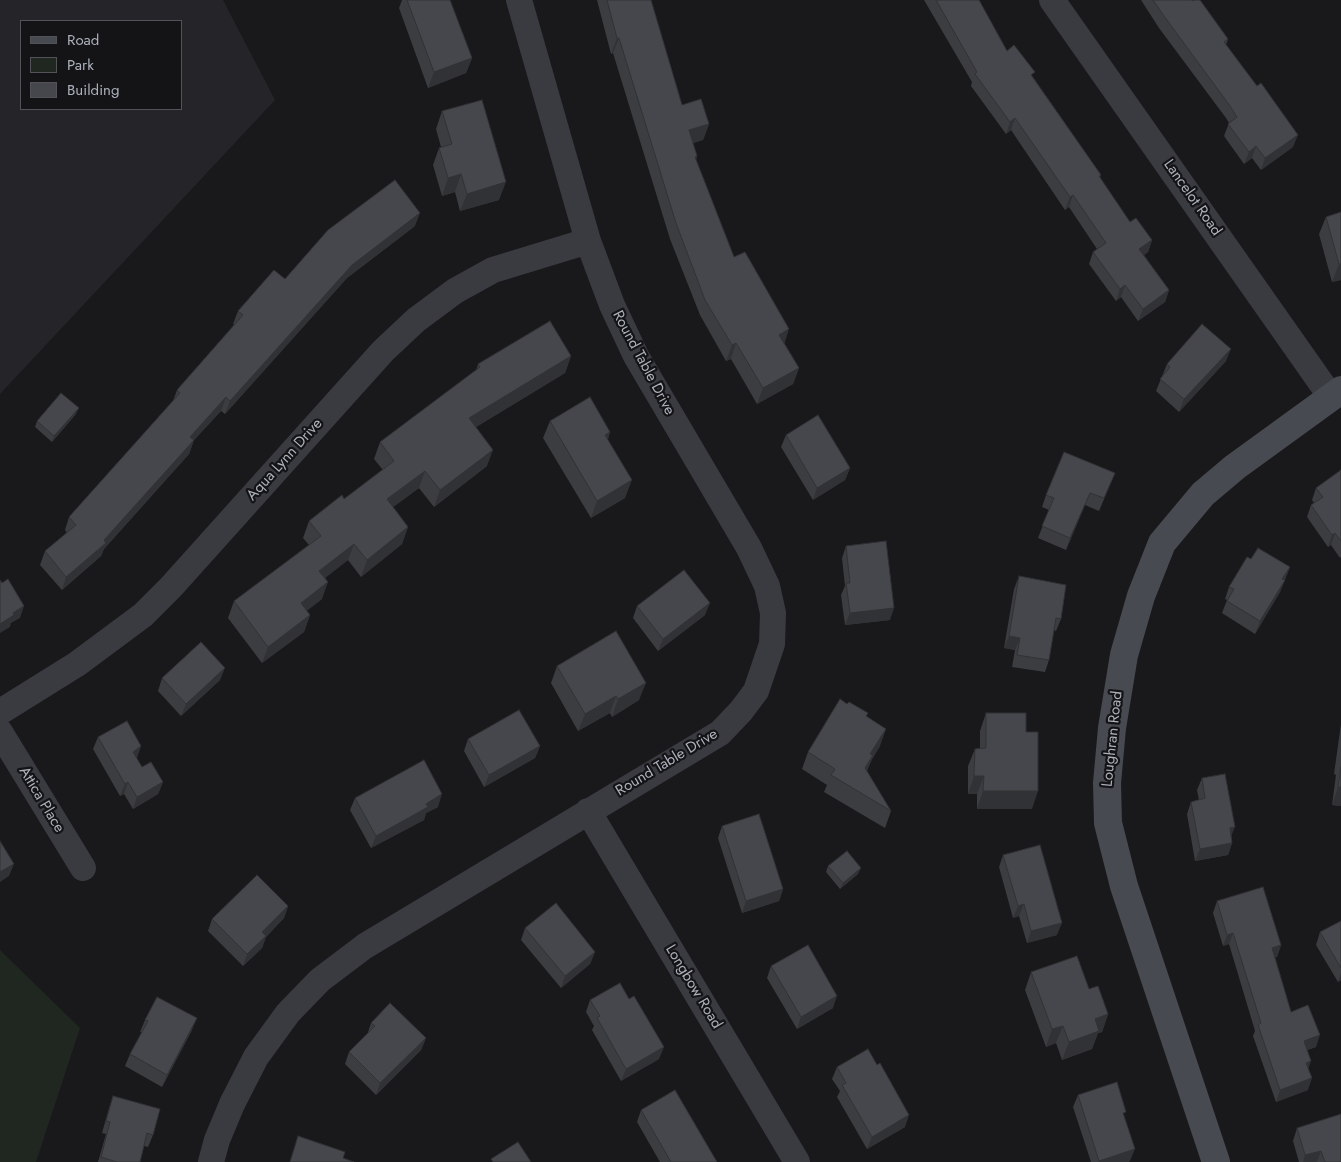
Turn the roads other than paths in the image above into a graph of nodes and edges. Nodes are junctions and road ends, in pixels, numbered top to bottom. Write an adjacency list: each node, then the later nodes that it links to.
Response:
1 (519, 0): 3 (street, Round Table Drive)
2 (1052, 0): 4 (street, Lancelot Road)
3 (588, 241): 5 (street, Aqua Lynn Drive); 7 (street, Round Table Drive)
4 (1336, 393): 11 (street, Loughran Road)
5 (0, 712)
6 (0, 732): 8 (street, Attica Place)
7 (588, 811): 9 (street, Round Table Drive); 10 (street, Longbow Road)
8 (83, 868)
9 (211, 1162)
10 (797, 1162)
11 (1216, 1162)

